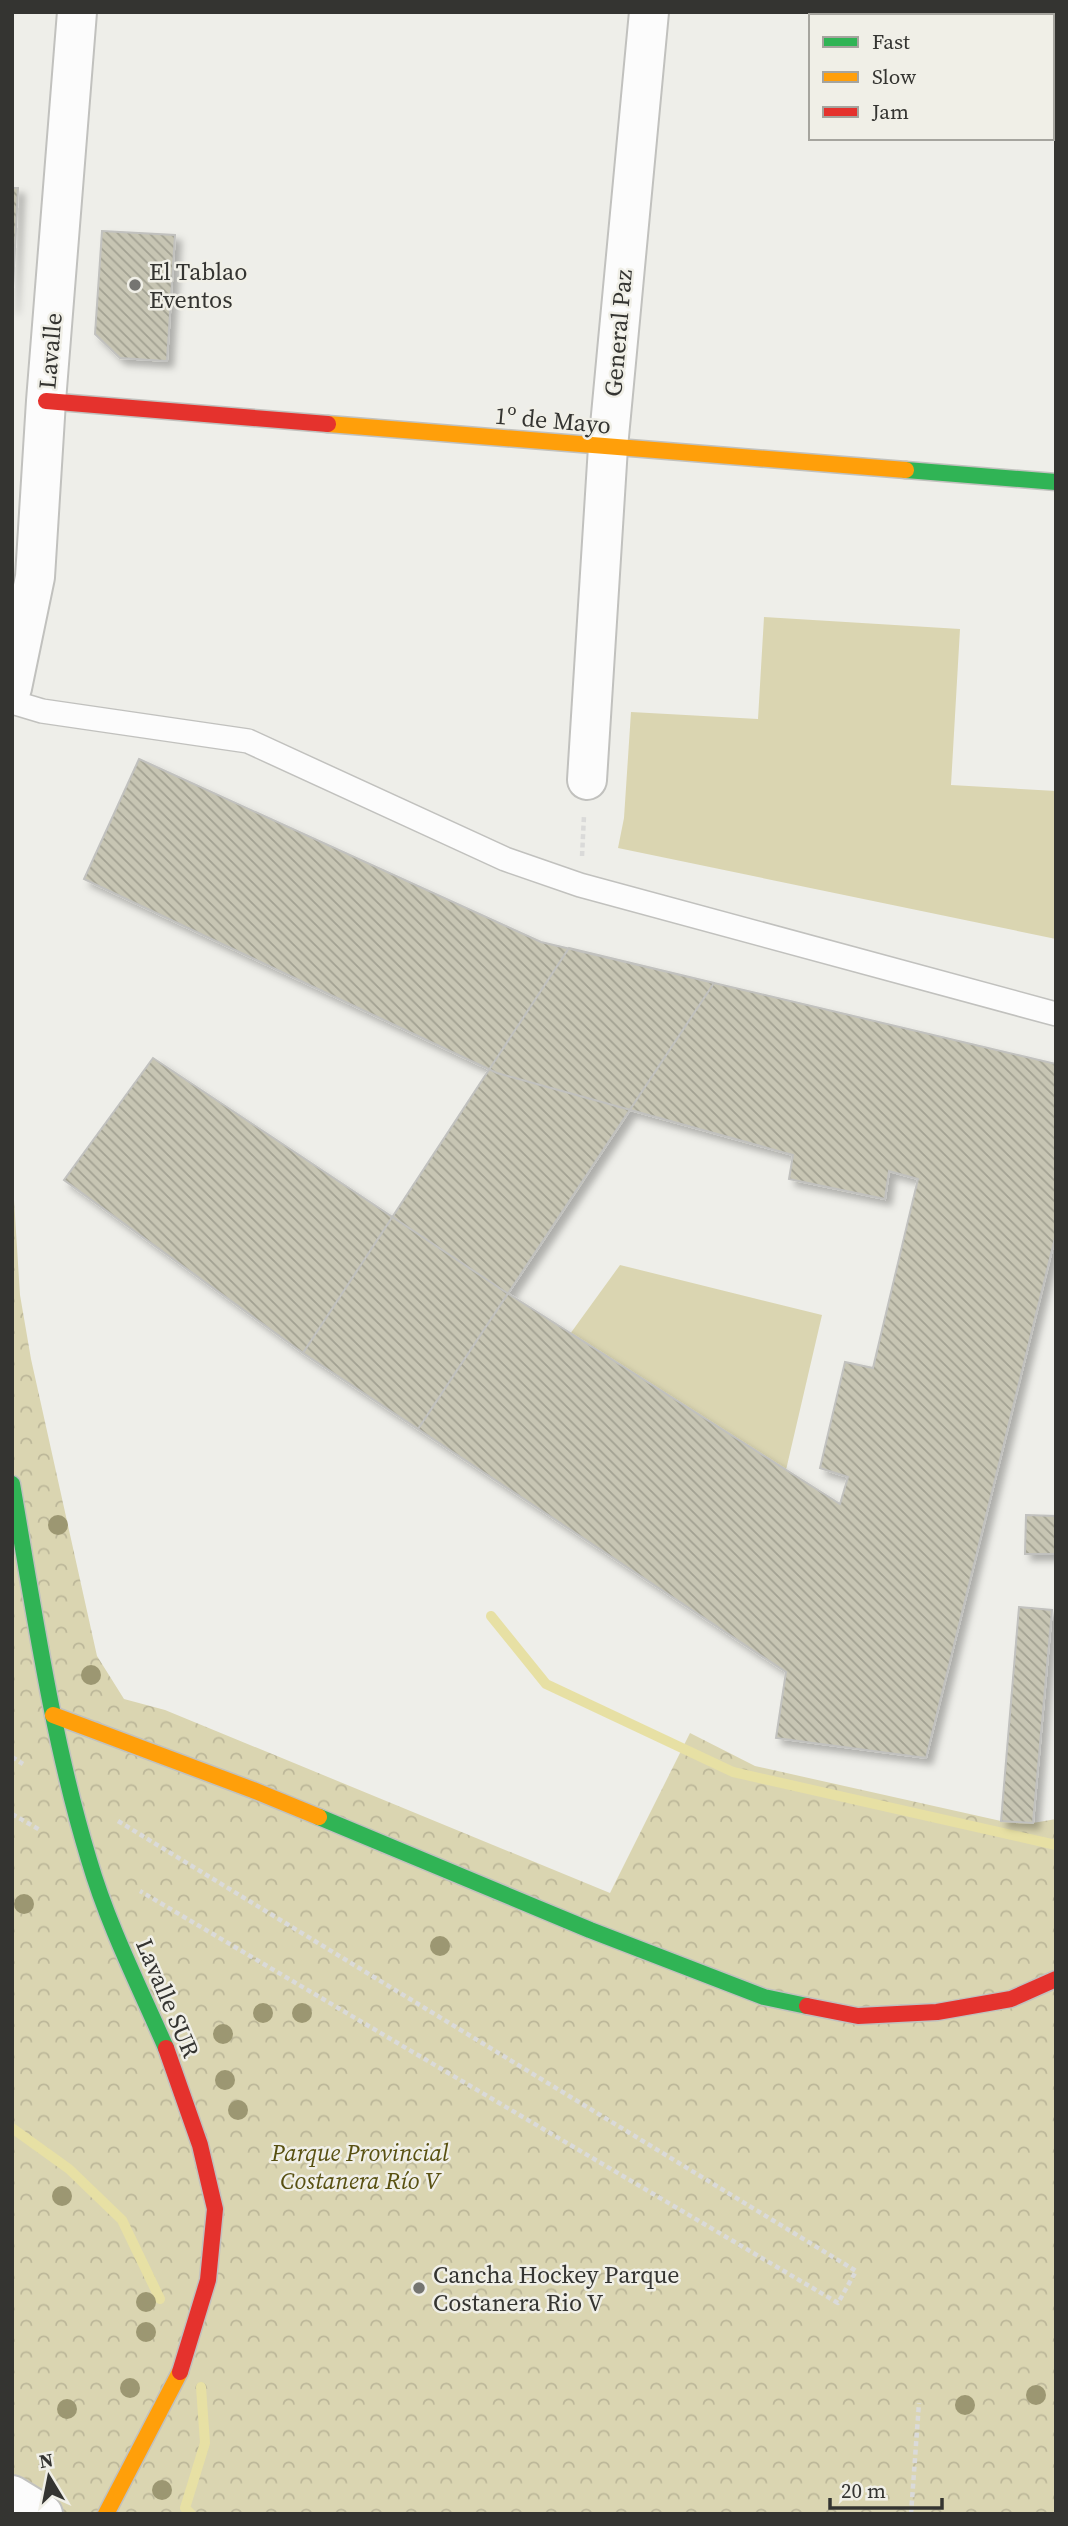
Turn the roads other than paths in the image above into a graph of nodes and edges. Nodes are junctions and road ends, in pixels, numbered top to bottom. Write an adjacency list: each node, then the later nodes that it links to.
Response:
1 (77, 12): 3 (street, Lavalle)
2 (649, 12): 4 (street, General Paz)
3 (46, 401): 4 (street, 1º de Mayo); 6 (street, Lavalle)
4 (608, 447): 5 (street, 1º de Mayo); 8 (street, General Paz)
5 (1056, 482)
6 (12, 688)
7 (12, 702): 9 (lane)
8 (587, 780)
9 (1056, 1014)
10 (12, 1484): 11 (street, Lavalle SUR)
11 (53, 1715): 12 (street); 15 (street, Lavalle SUR)
12 (1056, 1979)
13 (12, 2495): 14 (street)
14 (43, 2514)
15 (106, 2514)

